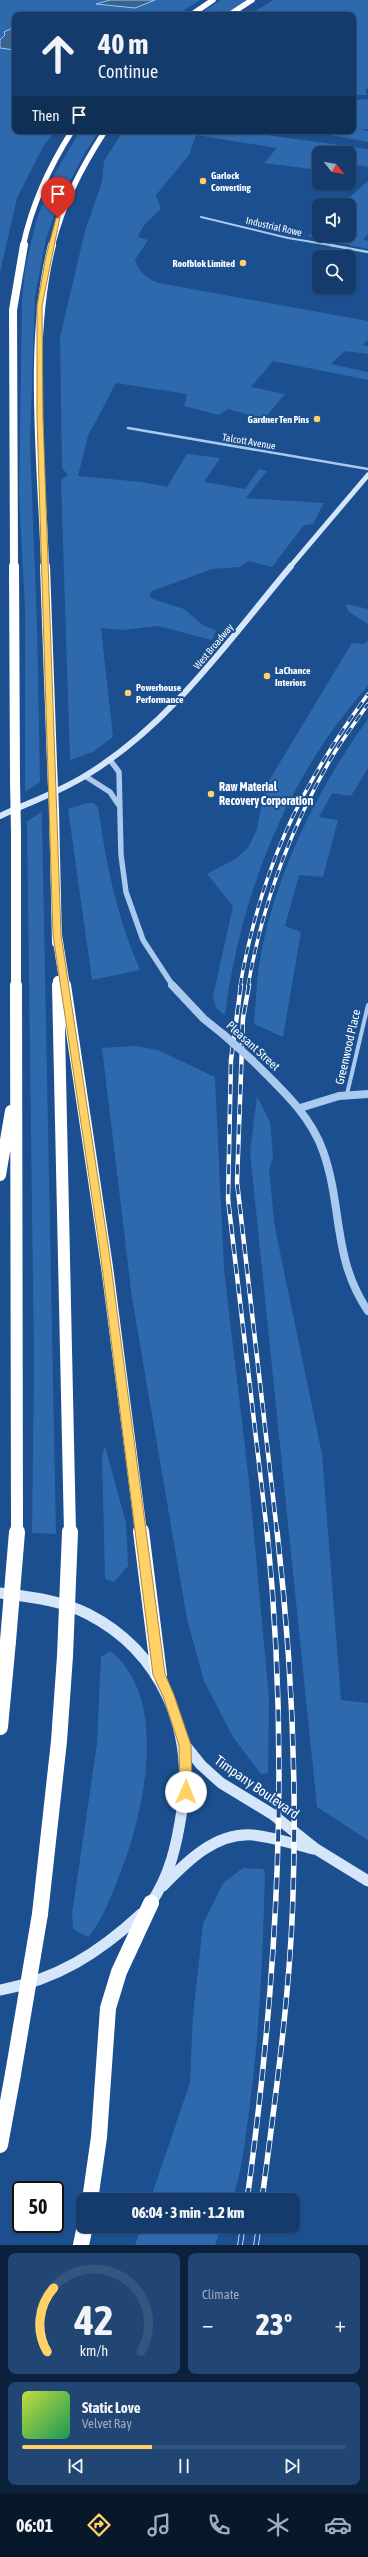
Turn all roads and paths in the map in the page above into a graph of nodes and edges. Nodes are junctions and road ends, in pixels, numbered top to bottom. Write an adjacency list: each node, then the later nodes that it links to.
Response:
1 (213, 0): 3 (highway)
2 (252, 0): 4 (highway)
3 (195, 12)
4 (234, 12)
5 (70, 134): 18 (highway, bridge)
6 (103, 134): 16 (highway, bridge)
7 (201, 217): 8 (street, Industrial Rowe)
8 (368, 252)
9 (128, 428): 10 (street, Talcott Avenue)
10 (368, 469)
11 (368, 475): 12 (main road, West Broadway)
12 (110, 760): 13 (main road, West Broadway); 14 (street, Pleasant Street)
13 (85, 776): 14 (street); 15 (main road, West Broadway)
14 (119, 805): 21 (street, Pleasant Street, bridge)
15 (0, 816)
16 (57, 935): 25 (highway); 33 (highway, bridge)
17 (368, 1005): 19 (street, Greenwood Place)
18 (17, 1079): 22 (highway); 26 (highway, bridge)
19 (347, 1094): 20 (street); 21 (street)
20 (368, 1094)
21 (300, 1108): 23 (street, Pleasant Street)
22 (0, 1175)
23 (368, 1311)
24 (0, 1593): 25 (main road)
25 (159, 1675): 27 (main road)
26 (0, 1727)
27 (185, 1745): 28 (main road, Timpany Boulevard); 30 (main road)
28 (316, 1849): 29 (main road, Timpany Boulevard); 30 (main road, Timpany Boulevard)
29 (368, 1881)
30 (161, 1888): 31 (main road)
31 (151, 1903): 32 (main road); 34 (highway)
32 (0, 1990)
33 (0, 2145)
34 (91, 2193)
35 (84, 2233): 36 (highway)
36 (81, 2245)

